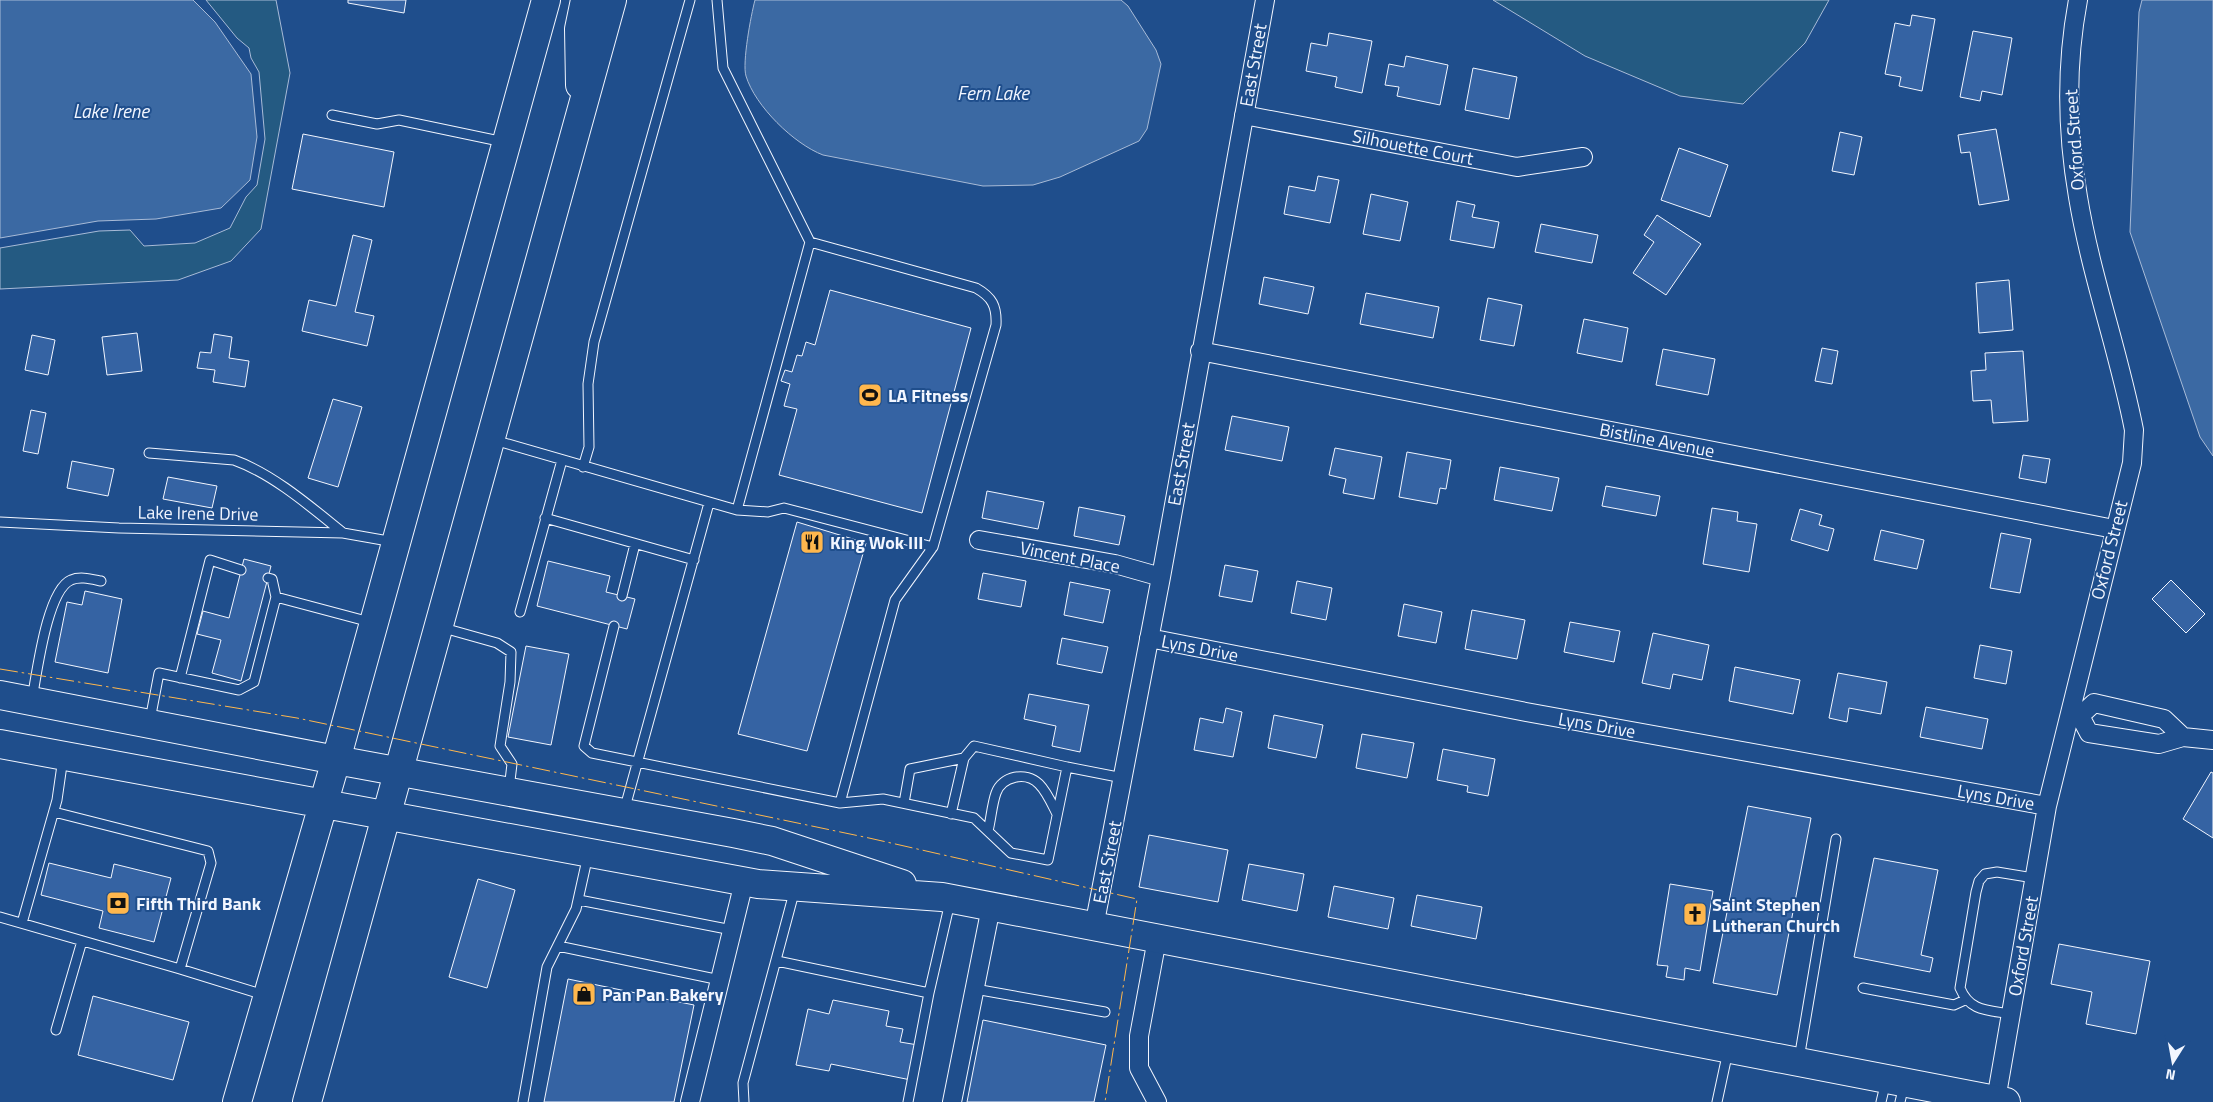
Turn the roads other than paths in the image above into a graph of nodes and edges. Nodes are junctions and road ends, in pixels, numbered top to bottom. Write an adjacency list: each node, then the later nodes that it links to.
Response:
1 (546, 0): 11 (main road)
2 (585, 0): 10 (main road)
3 (612, 0): 10 (main road)
4 (690, 0): 18 (lane)
5 (717, 0): 13 (lane)
6 (1265, 0): 8 (street, East Street)
7 (2078, 0): 23 (street, Oxford Street)
8 (1244, 115): 12 (street, Silhouette Court); 14 (street, East Street)
9 (332, 116): 11 (lane)
10 (580, 116): 15 (main road)
11 (507, 142): 26 (main road)
12 (1583, 157)
13 (810, 242): 20 (lane); 28 (lane)
14 (1200, 351): 23 (street, Bistline Avenue); 31 (street, East Street)
15 (491, 439): 17 (lane); 39 (main road)
16 (149, 453): 24 (lane)
17 (562, 460): 18 (lane); 21 (lane)
18 (583, 467): 19 (lane)
19 (709, 503): 20 (lane); 29 (lane)
20 (736, 510): 28 (lane)
21 (545, 518): 27 (lane); 36 (lane)
22 (0, 522): 24 (lane, Lake Irene Drive)
23 (2114, 529): 44 (street, Oxford Street)
24 (343, 533): 26 (lane, Lake Irene Drive)
25 (979, 540): 31 (street, Vincent Place)
26 (395, 543): 37 (main road)
27 (635, 544): 29 (lane); 34 (lane)
28 (932, 547): 58 (lane)
29 (694, 560): 52 (lane)
30 (241, 570): 41 (lane)
31 (1161, 577): 40 (street, East Street)
32 (268, 578): 35 (lane)
33 (101, 581): 43 (lane)
34 (622, 596)
35 (276, 597): 37 (lane); 41 (lane)
36 (520, 612)
37 (373, 623): 51 (main road)
38 (614, 626): 52 (lane)
39 (439, 627): 54 (main road); 56 (lane)
40 (1149, 638): 55 (street, East Street); 60 (street, Lyns Drive)
41 (180, 678): 45 (lane)
42 (0, 695): 43 (main road)
43 (32, 701): 45 (main road)
44 (2074, 715): 46 (street); 46 (street); 60 (street, Oxford Street)
45 (150, 724): 51 (main road)
46 (2183, 737): 47 (street)
47 (2213, 740)
48 (0, 744): 49 (main road)
49 (63, 756): 59 (main road); 61 (lane)
50 (964, 758): 53 (lane); 57 (lane); 63 (lane)
51 (336, 760): 54 (main road); 59 (main road)
52 (637, 764): 58 (lane); 62 (lane)
53 (1067, 767): 55 (lane); 64 (lane)
54 (399, 771): 56 (main road); 65 (main road)
55 (1122, 778): 77 (street, East Street)
56 (509, 791): 62 (main road)
57 (904, 803): 58 (lane); 63 (lane)
58 (840, 804)
59 (322, 805): 65 (main road); 88 (main road)
60 (2047, 806): 69 (street, Oxford Street)
61 (54, 812): 76 (lane); 83 (lane)
62 (624, 812): 72 (main road)
63 (950, 814): 66 (lane)
64 (1057, 814): 66 (lane); 66 (lane)
65 (386, 817): 68 (main road); 98 (main road)
66 (988, 831)
67 (1836, 839): 94 (lane)
68 (589, 854): 70 (main road); 73 (lane)
69 (2034, 878): 89 (lane); 91 (street, Oxford Street)
70 (744, 882): 71 (main road); 78 (street)
71 (796, 887): 72 (main road); 82 (lane)
72 (946, 898): 74 (main road); 87 (lane)
73 (579, 900): 78 (lane); 81 (lane)
74 (991, 906): 77 (main road); 86 (street)
75 (0, 917): 76 (lane)
76 (22, 923): 80 (lane)
77 (1094, 927): 79 (main road)
78 (732, 930): 84 (street)
79 (1158, 939): 93 (main road); 104 (street)
80 (82, 940): 83 (lane); 92 (lane)
81 (558, 946): 84 (lane); 99 (lane)
82 (776, 961): 87 (lane); 101 (lane)
83 (180, 969): 88 (lane)
84 (720, 980): 100 (street)
85 (1863, 988): 89 (lane)
86 (975, 989): 90 (lane); 103 (street)
87 (929, 993): 102 (lane)
88 (267, 996): 97 (main road)
89 (1965, 1000): 91 (lane)
90 (1105, 1012)
91 (2011, 1014): 96 (street, Oxford Street)
92 (56, 1030)
93 (1729, 1049): 94 (main road); 105 (lane)
94 (1799, 1062): 95 (main road)
95 (1893, 1091): 96 (main road)
96 (2001, 1101)
97 (238, 1102)
98 (307, 1102)
99 (523, 1102)
100 (690, 1102)
101 (744, 1102)
102 (908, 1102)
103 (952, 1102)
104 (1157, 1102)
105 (1717, 1102)

